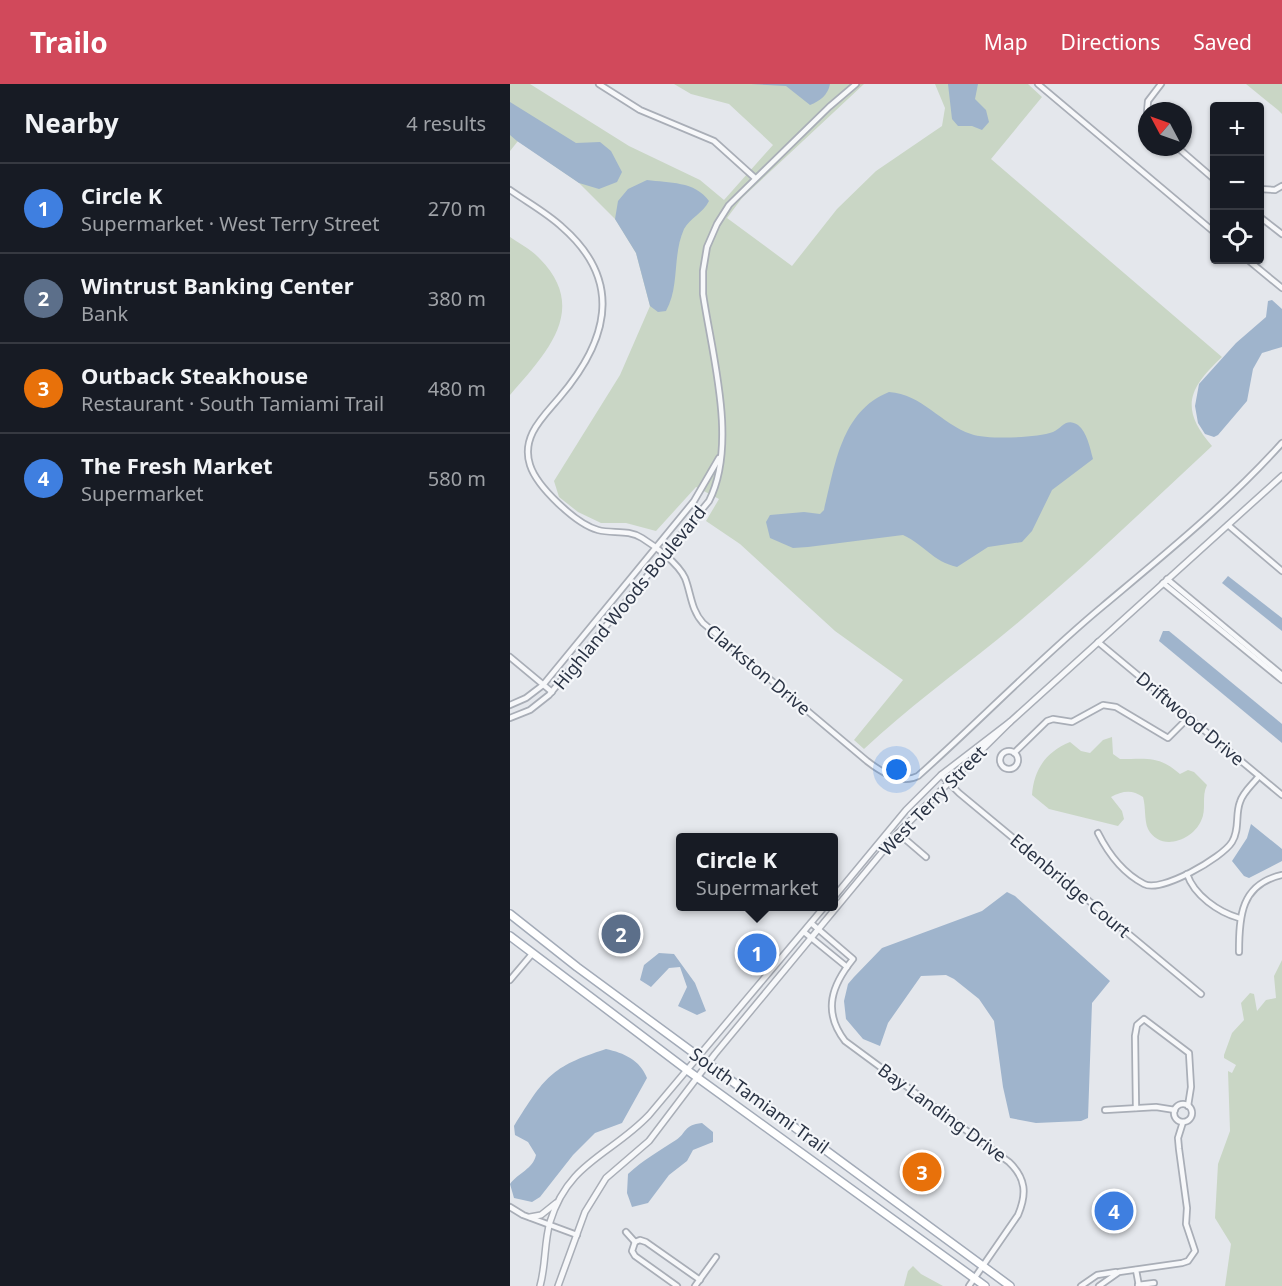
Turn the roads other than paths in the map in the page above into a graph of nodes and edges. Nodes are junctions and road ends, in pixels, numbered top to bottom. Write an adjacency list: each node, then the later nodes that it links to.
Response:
1 (599, 84): 8 (street)
2 (856, 84): 8 (street, Highland Woods Boulevard)
3 (1038, 84): 13 (street)
4 (1161, 84): 5 (street)
5 (1148, 102)
6 (1188, 156): 7 (street)
7 (1210, 175)
8 (755, 178): 18 (street, Highland Woods Boulevard)
9 (1282, 186): 10 (street)
10 (1264, 189)
11 (510, 190): 21 (street, Clarkston Drive)
12 (1264, 220): 14 (street)
13 (1210, 228)
14 (1282, 234)
15 (1253, 264): 16 (street)
16 (1282, 288)
17 (1282, 443): 22 (street, Clarkston Drive)
18 (720, 456): 21 (street, Highland Woods Boulevard); 22 (street, Highland Woods Boulevard)
19 (1282, 476): 20 (street, West Terry Street)
20 (1228, 525): 23 (street); 24 (street, West Terry Street)
21 (655, 548): 22 (street, Clarkston Drive); 29 (street, Highland Woods Boulevard)
22 (665, 557): 30 (street, Highland Woods Boulevard)
23 (1282, 571)
24 (1165, 581): 25 (street, West Terry Street); 27 (street); 28 (street)
25 (1098, 642): 32 (street, Driftwood Drive); 34 (street, West Terry Street)
26 (510, 657): 29 (street)
27 (1282, 675)
28 (1282, 681)
29 (543, 685): 30 (street); 31 (street, Highland Woods Boulevard)
30 (552, 692): 33 (street, Highland Woods Boulevard)
31 (510, 705)
32 (1189, 717): 35 (street); 37 (street, Driftwood Drive)
33 (510, 718)
34 (1010, 722): 36 (street, West Terry Street); 38 (street, West Terry Street)
35 (1014, 753)
36 (941, 775): 38 (street, Edenbridge Court); 45 (street, West Terry Street)
37 (1259, 776): 39 (street, Driftwood Drive); 43 (street)
38 (948, 782): 40 (street, West Terry Street); 60 (street, Edenbridge Court)
39 (1282, 795)
40 (898, 833): 42 (street); 46 (street, West Terry Street)
41 (1098, 833): 43 (street)
42 (926, 857)
43 (1187, 874): 50 (street)
44 (1282, 875): 50 (street)
45 (838, 892)
46 (838, 907)
47 (821, 911): 51 (street)
48 (834, 911): 52 (street, West Terry Street)
49 (510, 914): 61 (main road, South Tamiami Trail)
50 (1239, 918): 56 (street)
51 (811, 923): 52 (street, Bay Landing Drive); 53 (street)
52 (819, 930): 55 (street, West Terry Street); 58 (street, Bay Landing Drive)
53 (804, 932): 55 (street); 61 (street)
54 (510, 936): 57 (main road, South Tamiami Trail)
55 (812, 938): 58 (street); 62 (street, West Terry Street)
56 (1239, 952)
57 (532, 954): 59 (street); 63 (main road, South Tamiami Trail)
58 (847, 967): 78 (street, Bay Landing Drive)
59 (510, 980)
60 (1201, 994)
61 (699, 1057): 62 (main road, South Tamiami Trail); 63 (street)
62 (708, 1063): 64 (street, West Terry Street); 78 (main road, South Tamiami Trail)
63 (687, 1070): 64 (main road, South Tamiami Trail); 70 (street)
64 (697, 1077): 75 (street, West Terry Street); 82 (main road, South Tamiami Trail)
65 (1188, 1106): 66 (street); 68 (street); 69 (street)
66 (1136, 1108): 67 (street); 68 (street)
67 (1106, 1110)
68 (1175, 1110): 69 (street)
69 (1183, 1122): 79 (street)
70 (558, 1202): 72 (street); 73 (street)
71 (510, 1207): 72 (street)
72 (530, 1217): 73 (street)
73 (549, 1225): 75 (street); 86 (street)
74 (626, 1232): 76 (street)
75 (577, 1235): 87 (street, West Terry Street)
76 (635, 1242): 83 (street); 88 (street)
77 (716, 1257): 83 (street)
78 (983, 1266): 82 (street, Bay Landing Drive); 92 (main road, South Tamiami Trail)
79 (1136, 1270): 80 (street); 84 (street)
80 (1119, 1272): 93 (street); 94 (street)
81 (1153, 1275): 85 (street)
82 (975, 1278): 90 (street, Bay Landing Drive); 91 (main road, South Tamiami Trail)
83 (700, 1280): 89 (street)
84 (1139, 1285): 85 (street)
85 (1154, 1285)
86 (540, 1286)
87 (558, 1286)
88 (676, 1286)
89 (695, 1286)
90 (969, 1286)
91 (985, 1286)
92 (1010, 1286)
93 (1081, 1286)
94 (1099, 1286)

